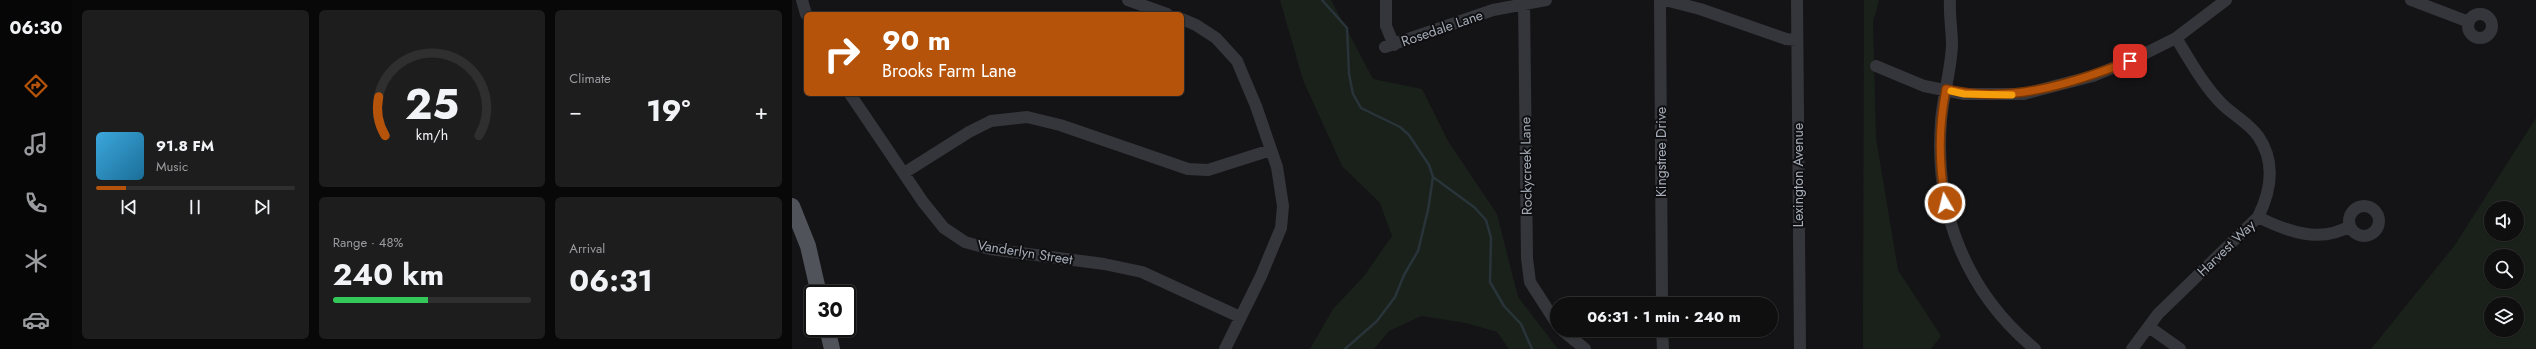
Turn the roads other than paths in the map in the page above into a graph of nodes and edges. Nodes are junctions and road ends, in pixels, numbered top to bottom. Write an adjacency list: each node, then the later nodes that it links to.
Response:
1 (802, 0): 12 (street)
2 (1128, 0): 13 (street)
3 (1386, 0): 11 (street, Rosedale Lane)
4 (1546, 0): 11 (street, Rosedale Lane)
5 (1660, 0): 27 (street, Kingstree Drive)
6 (1666, 0): 17 (street)
7 (1797, 0): 17 (street, Lexington Avenue)
8 (1950, 0): 19 (street)
9 (2226, 0): 16 (street)
10 (2411, 0): 15 (street)
11 (1524, 2): 28 (street, Rockycreek Lane)
12 (805, 12)
13 (1161, 12)
14 (1184, 21): 21 (street)
15 (2469, 22)
16 (2176, 38): 19 (street); 24 (street, Harvest Way)
17 (1797, 40): 38 (street, Lexington Avenue)
18 (1876, 66): 19 (street)
19 (1946, 89): 39 (street)
20 (851, 96): 22 (street, Vanderlyn Street)
21 (1271, 150): 22 (street); 29 (street)
22 (904, 173): 29 (street, Vanderlyn Street)
23 (792, 206): 26 (main road)
24 (2258, 217): 25 (street); 30 (street, Harvest Way)
25 (2350, 226)
26 (817, 285)
27 (1662, 297)
28 (1550, 313)
29 (1240, 317): 35 (street)
30 (2149, 326): 40 (street, Harvest Way); 41 (street)
31 (829, 337): 34 (main road)
32 (1570, 337): 36 (street)
33 (1662, 337): 37 (street)
34 (832, 349)
35 (1225, 349)
36 (1585, 349)
37 (1662, 349)
38 (1800, 349)
39 (2035, 349)
40 (2132, 349)
41 (2180, 349)

